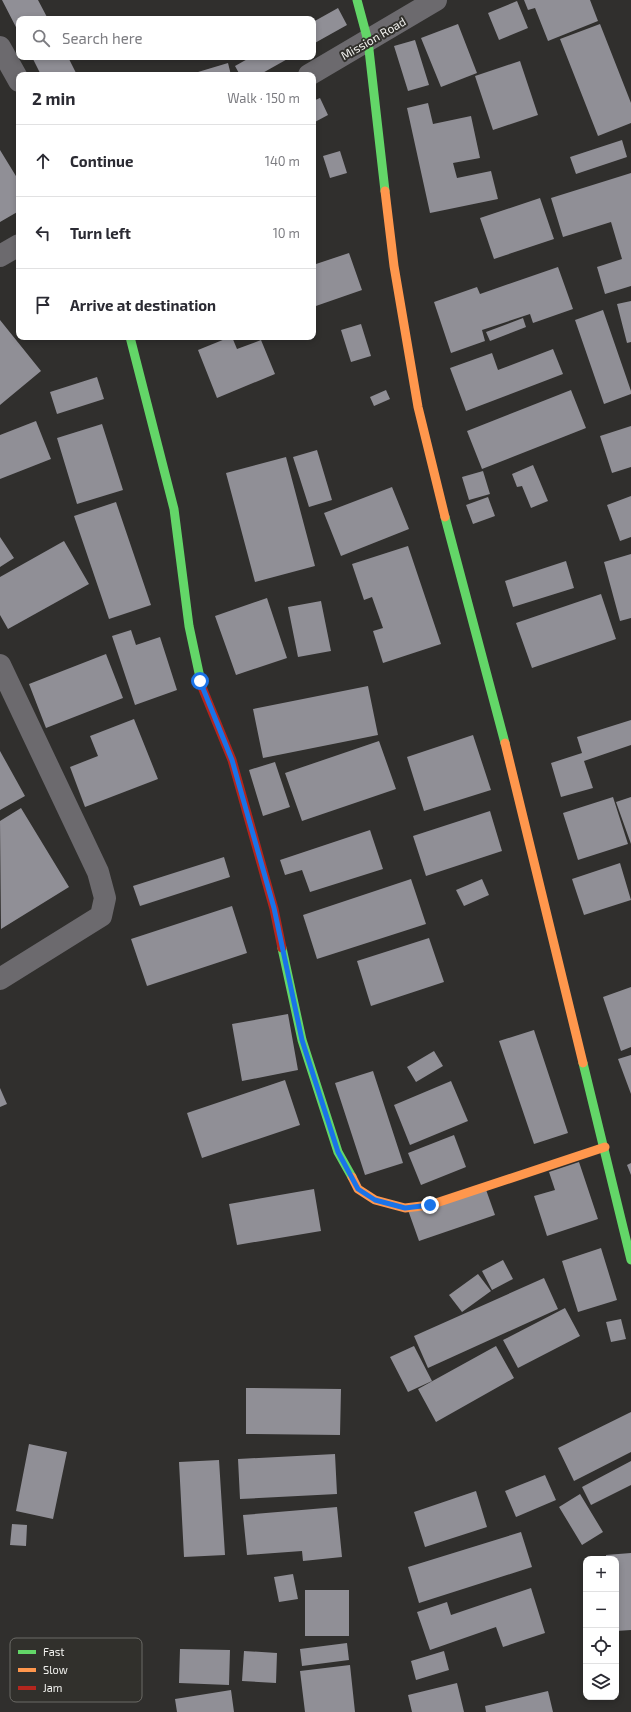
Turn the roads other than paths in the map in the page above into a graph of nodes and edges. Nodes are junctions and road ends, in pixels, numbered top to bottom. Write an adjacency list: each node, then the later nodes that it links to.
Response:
1 (357, 0): 3 (street)
2 (436, 0): 3 (street, Mission Road)
3 (368, 41): 5 (street, Mission Road); 12 (street)
4 (0, 47): 6 (street)
5 (314, 72)
6 (16, 76)
7 (16, 247): 8 (street)
8 (0, 256)
9 (131, 340): 12 (street)
10 (0, 665): 11 (street)
11 (0, 979)
12 (605, 1147): 13 (street)
13 (631, 1260)

